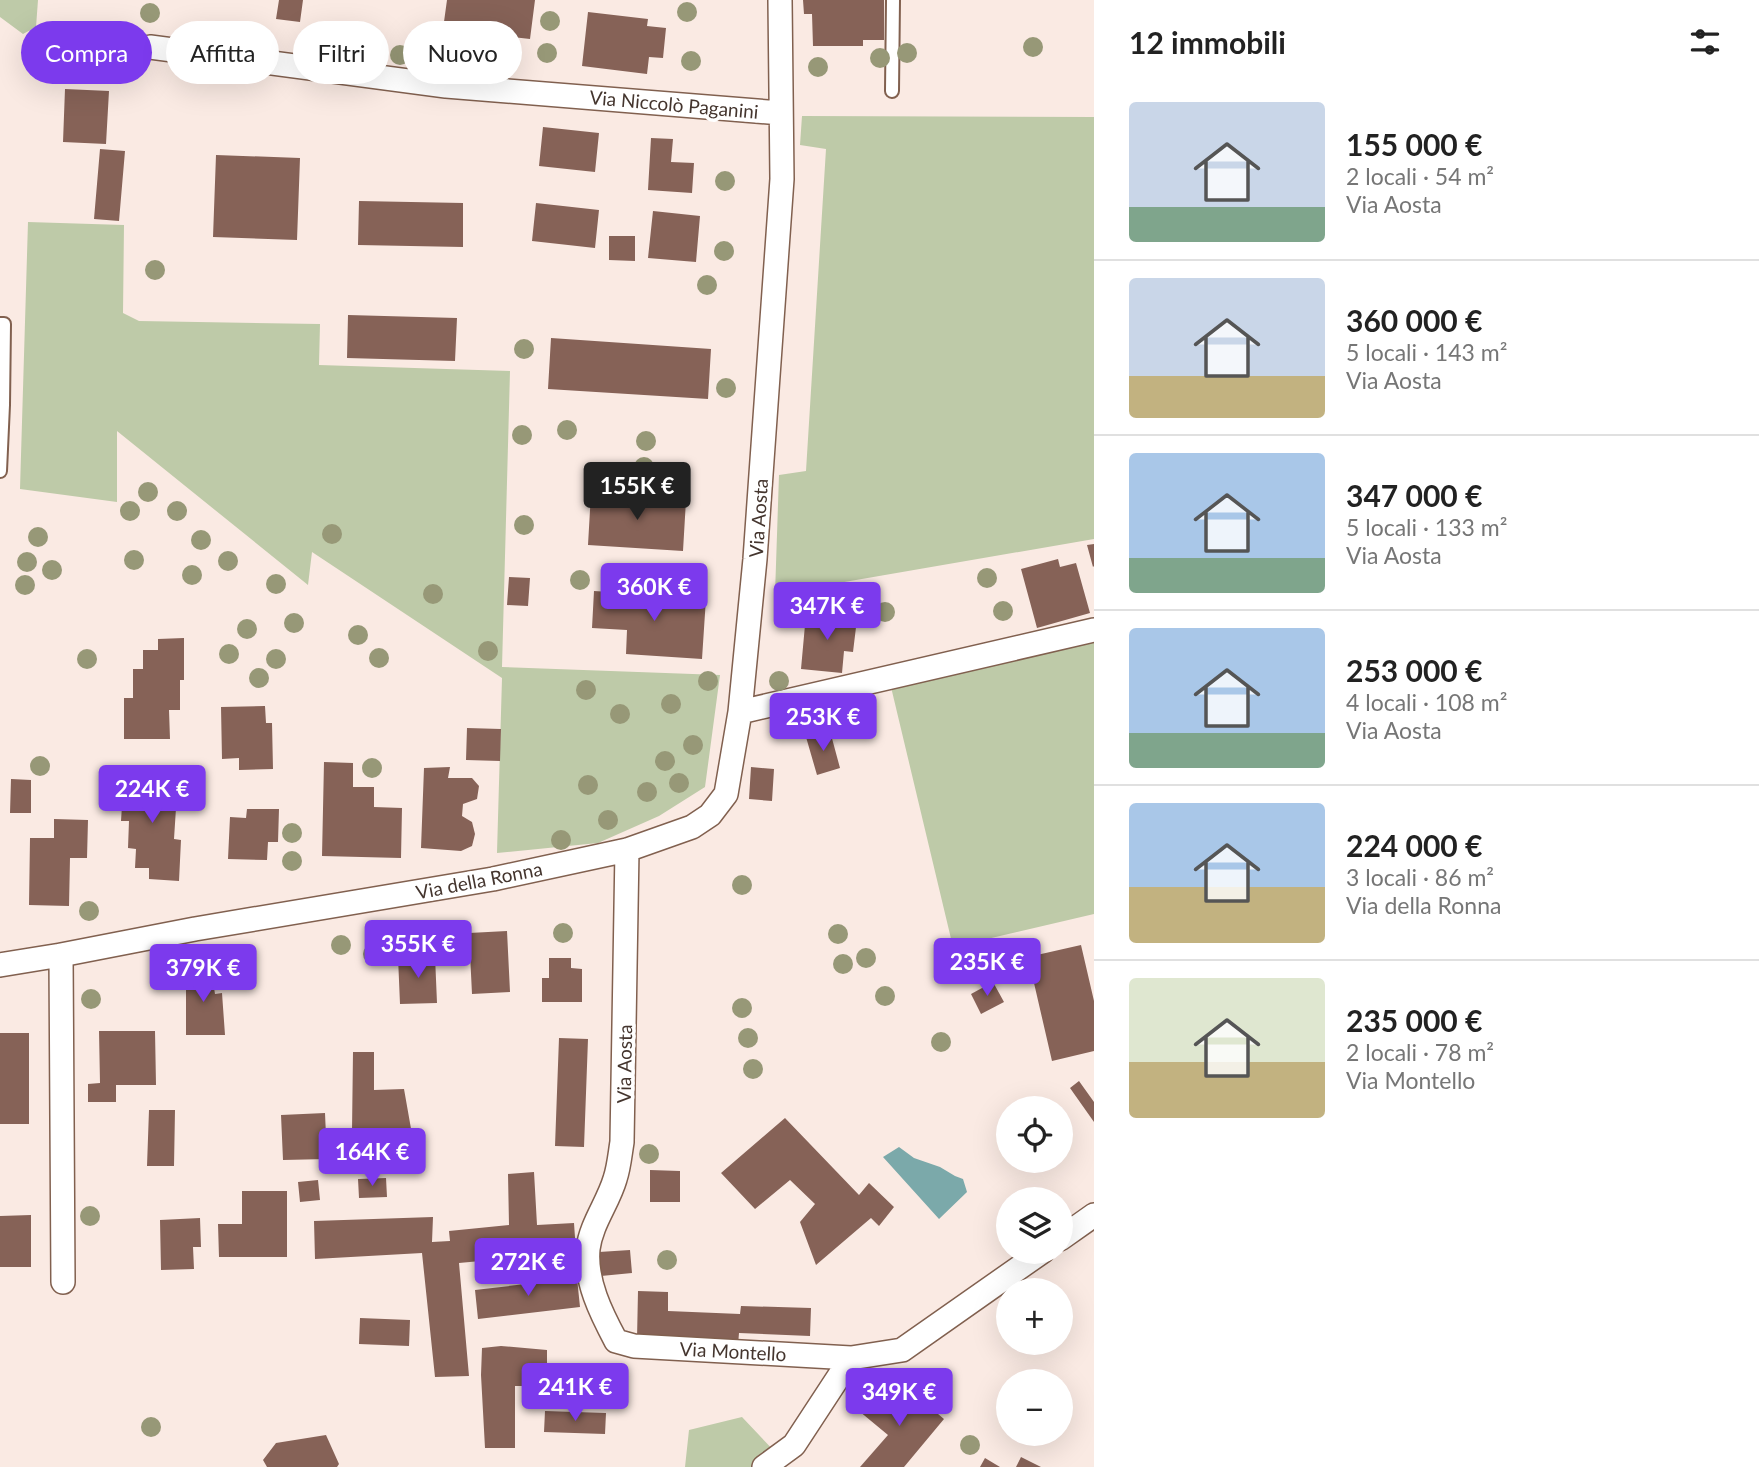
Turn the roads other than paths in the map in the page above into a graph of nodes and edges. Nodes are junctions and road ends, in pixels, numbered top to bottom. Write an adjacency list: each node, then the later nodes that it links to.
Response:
1 (779, 0): 5 (street, Via Aosta)
2 (893, 0): 4 (lane)
3 (152, 47): 5 (street, Via Niccolò Paganini)
4 (892, 91)
5 (781, 113): 10 (street, Via Aosta)
6 (0, 324): 7 (lane)
7 (1, 405): 8 (lane)
8 (0, 471)
9 (1094, 629): 10 (street)
10 (740, 712): 11 (street, Via Aosta)
11 (627, 850): 12 (street, Via della Ronna); 18 (street, Via Aosta)
12 (61, 955): 13 (street, Via della Ronna); 17 (street)
13 (0, 965)
14 (1094, 1215): 15 (street)
15 (1073, 1230)
16 (1024, 1264): 19 (street, Via Montello)
17 (63, 1282)
18 (616, 1340): 19 (street, Via Montello)
19 (851, 1358): 20 (street)
20 (764, 1467)

